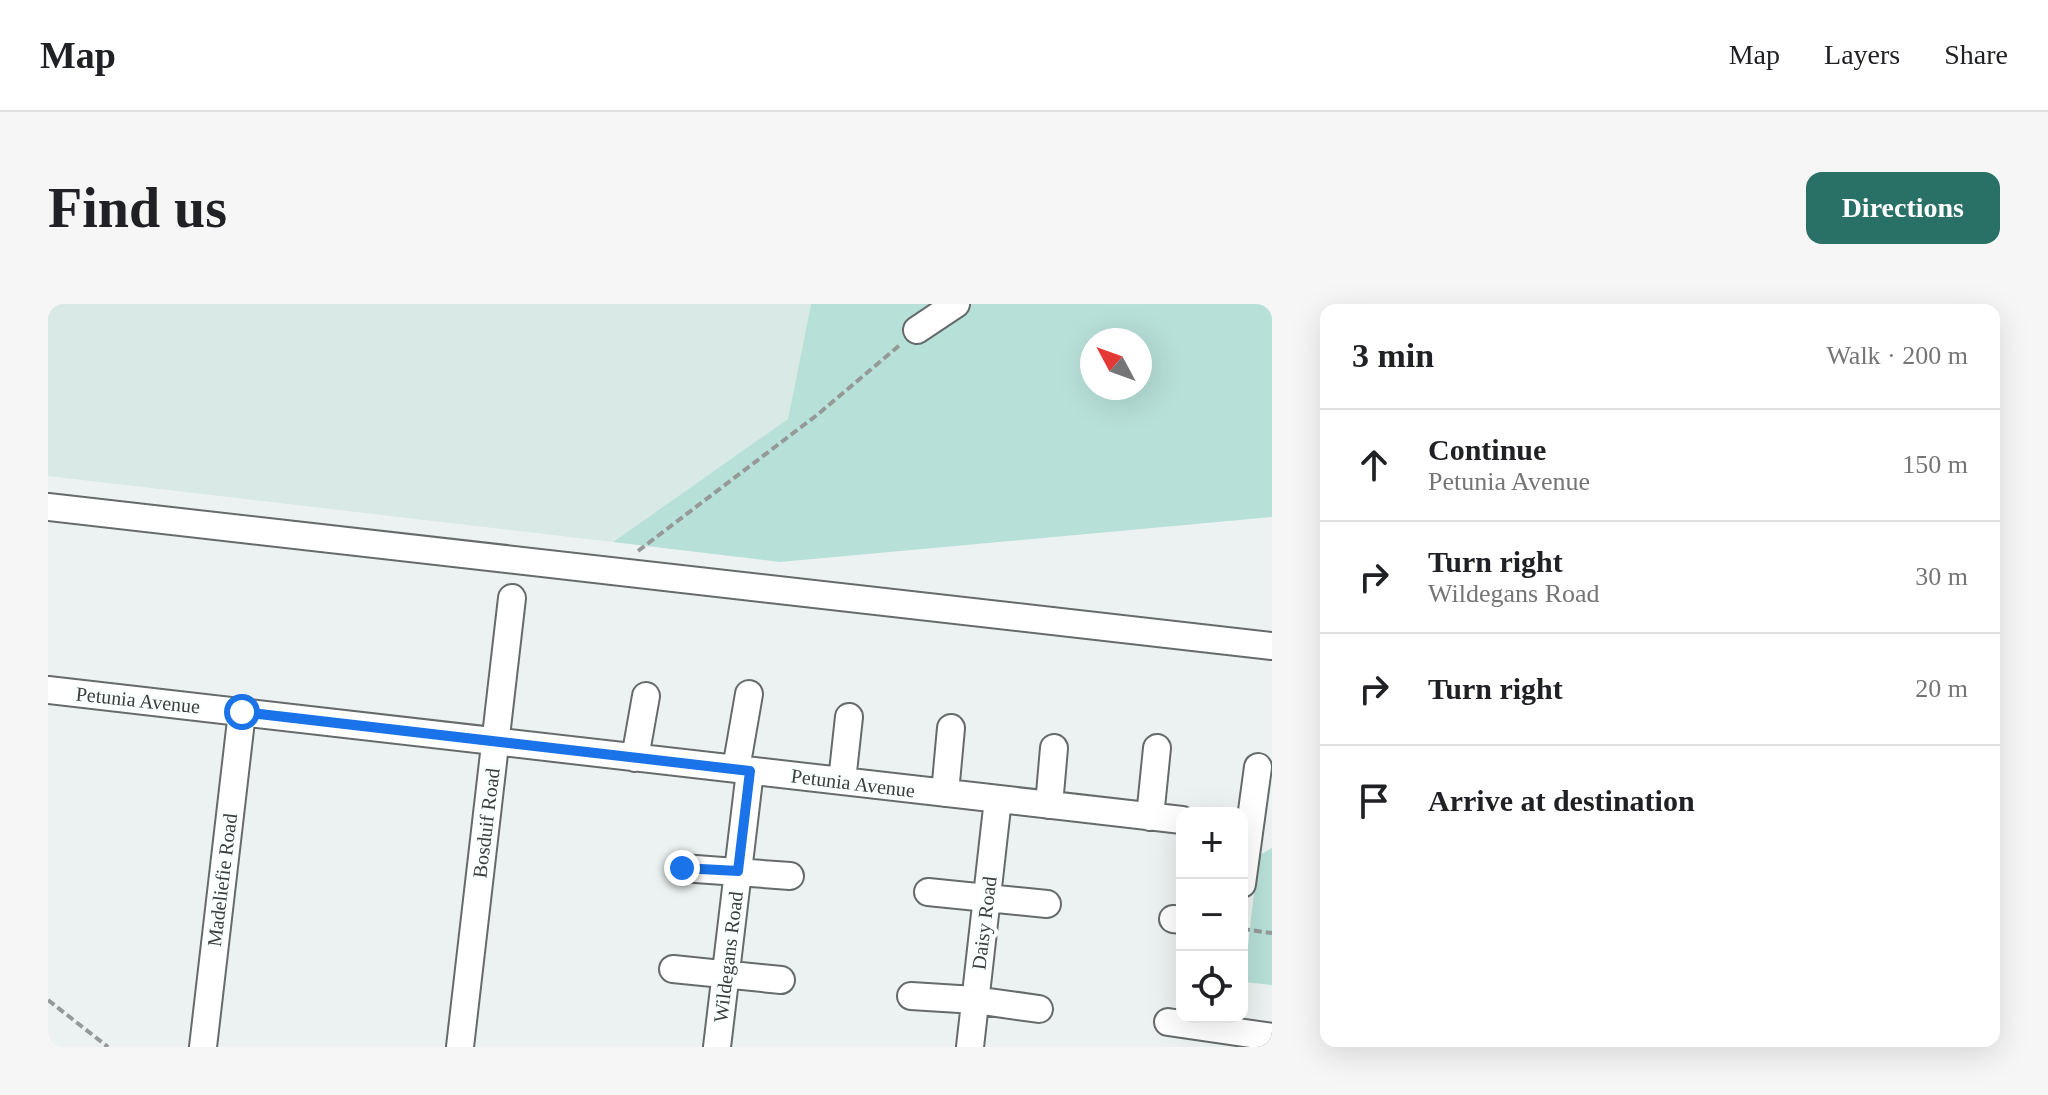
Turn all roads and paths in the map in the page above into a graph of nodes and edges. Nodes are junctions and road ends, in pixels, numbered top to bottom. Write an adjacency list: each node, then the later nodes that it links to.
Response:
1 (956, 304): 2 (street)
2 (917, 330): 4 (path)
3 (48, 507): 4 (street)
4 (615, 571): 6 (street)
5 (512, 598): 13 (street, Bosduif Road)
6 (1272, 646)
7 (48, 690): 10 (street, Petunia Avenue)
8 (749, 694): 18 (street, Wildegans Road)
9 (646, 696): 16 (street)
10 (242, 712): 13 (street, Petunia Avenue); 46 (street, Madeliefie Road)
11 (849, 717): 19 (street)
12 (951, 728): 20 (street)
13 (495, 741): 16 (street, Petunia Avenue); 47 (street, Bosduif Road)
14 (1054, 748): 22 (street)
15 (1157, 748): 23 (street)
16 (635, 758): 18 (street, Petunia Avenue)
17 (1258, 767): 25 (street)
18 (743, 770): 19 (street, Petunia Avenue); 27 (street, Wildegans Road)
19 (842, 781): 20 (street, Petunia Avenue)
20 (945, 793): 21 (street, Petunia Avenue)
21 (998, 799): 22 (street, Petunia Avenue); 31 (street, Daisy Road)
22 (1049, 805): 23 (street, Petunia Avenue)
23 (1150, 817): 24 (street, Petunia Avenue)
24 (1176, 819)
25 (1254, 829): 29 (street)
26 (682, 868): 27 (street)
27 (738, 871): 28 (street); 36 (street, Wildegans Road)
28 (790, 876)
29 (1243, 879)
30 (928, 892): 31 (street)
31 (987, 898): 32 (street); 40 (street, Daisy Road)
32 (1047, 904)
33 (1248, 930): 34 (path)
34 (1272, 933)
35 (673, 969): 36 (street)
36 (726, 973): 37 (street); 48 (street, Wildegans Road)
37 (781, 980)
38 (911, 996): 40 (street)
39 (48, 1000): 45 (path)
40 (975, 1000): 41 (street); 49 (street, Daisy Road)
41 (1039, 1009)
42 (1168, 1022): 43 (street)
43 (1225, 1031): 44 (street)
44 (1272, 1037)
45 (108, 1047)
46 (203, 1047)
47 (460, 1047)
48 (717, 1047)
49 (970, 1047)

